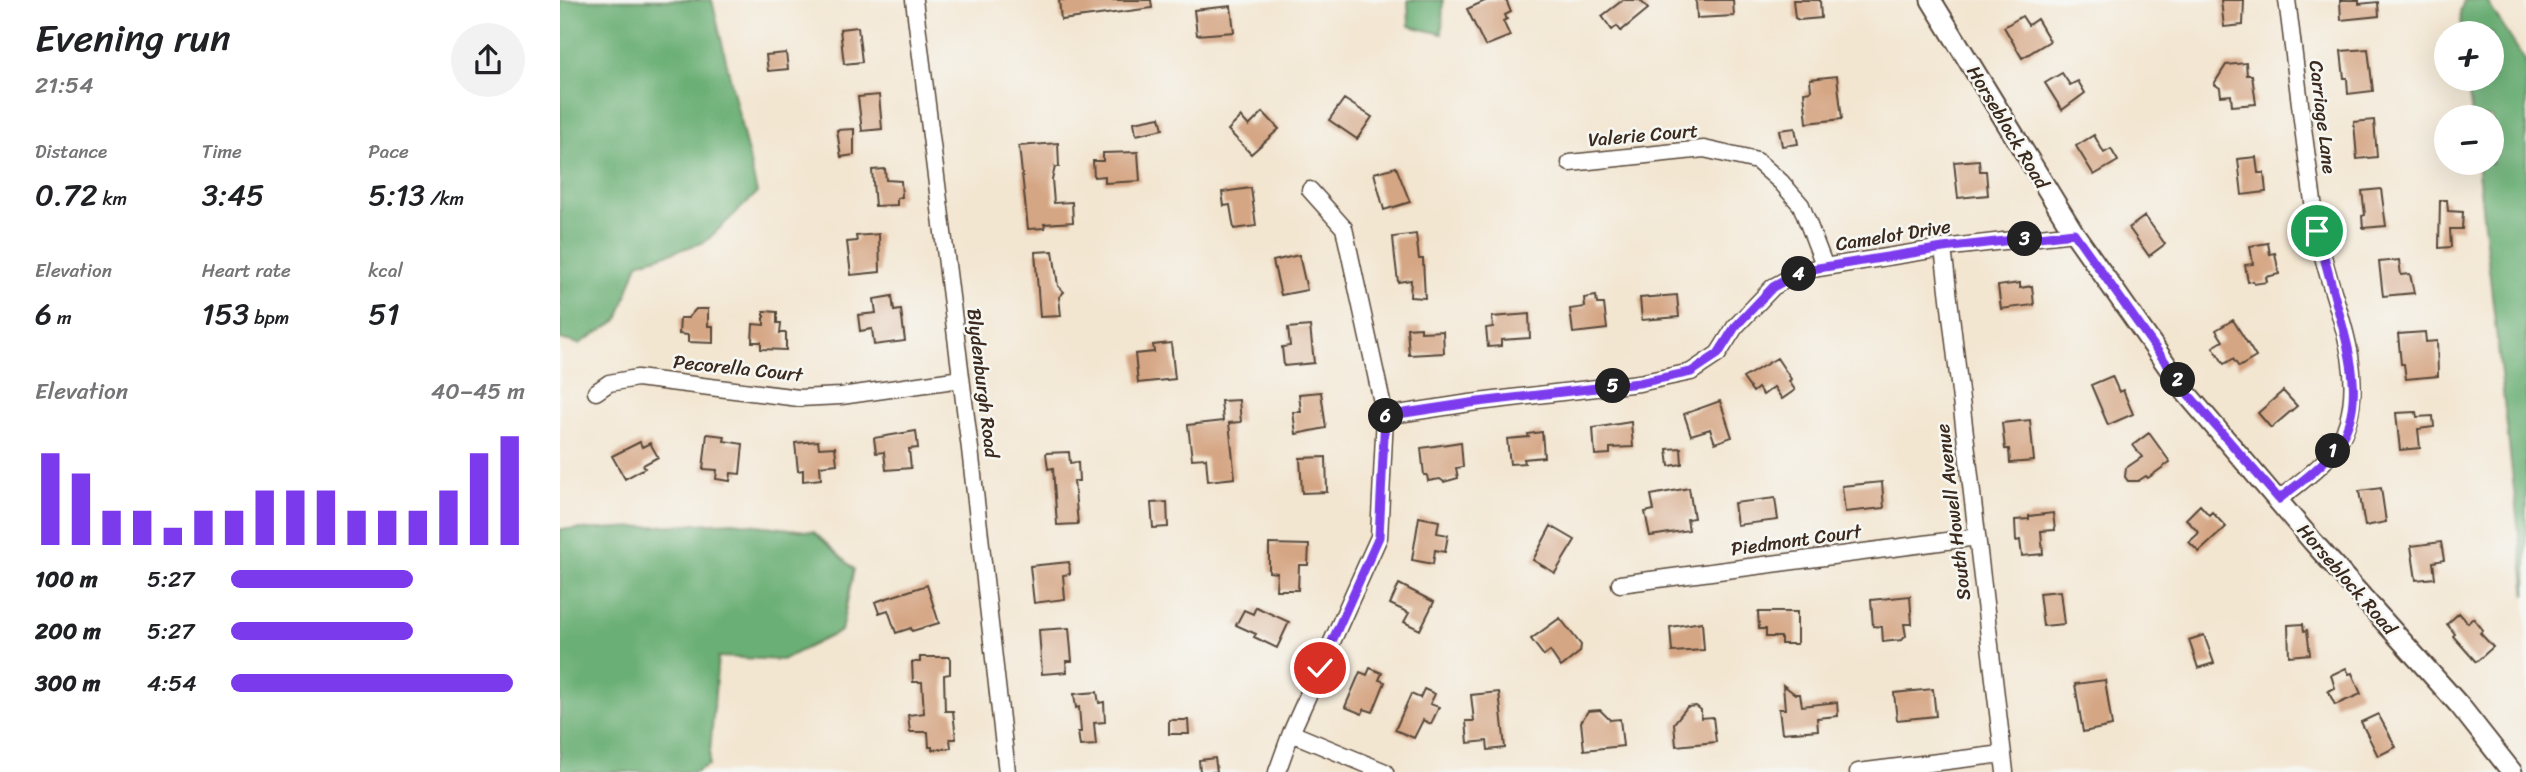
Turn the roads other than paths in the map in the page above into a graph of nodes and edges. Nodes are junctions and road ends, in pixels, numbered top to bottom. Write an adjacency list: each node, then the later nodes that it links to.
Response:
1 (915, 0): 9 (street, Blydenburgh Road)
2 (1931, 0): 6 (street, Horseblock Road)
3 (2287, 0): 12 (street, Carriage Lane)
4 (1570, 163): 8 (street, Valerie Court)
5 (1310, 190): 11 (street)
6 (2074, 233): 7 (street, Camelot Drive); 12 (street, Horseblock Road)
7 (1943, 248): 8 (street, Camelot Drive); 13 (street, South Howell Avenue)
8 (1825, 267): 11 (street, Camelot Drive)
9 (961, 379): 10 (street, Pecorella Court); 17 (street, Blydenburgh Road)
10 (596, 392)
11 (1385, 416): 15 (street)
12 (2279, 499): 22 (street, Horseblock Road)
13 (1978, 537): 14 (street, Piedmont Court); 16 (street, South Howell Avenue)
14 (1620, 584)
15 (1291, 733): 18 (street); 19 (street)
16 (2003, 754): 20 (street); 21 (street, South Howell Avenue)
17 (1007, 772)
18 (1277, 772)
19 (1385, 772)
20 (1858, 772)
21 (2005, 772)
22 (2512, 772)

